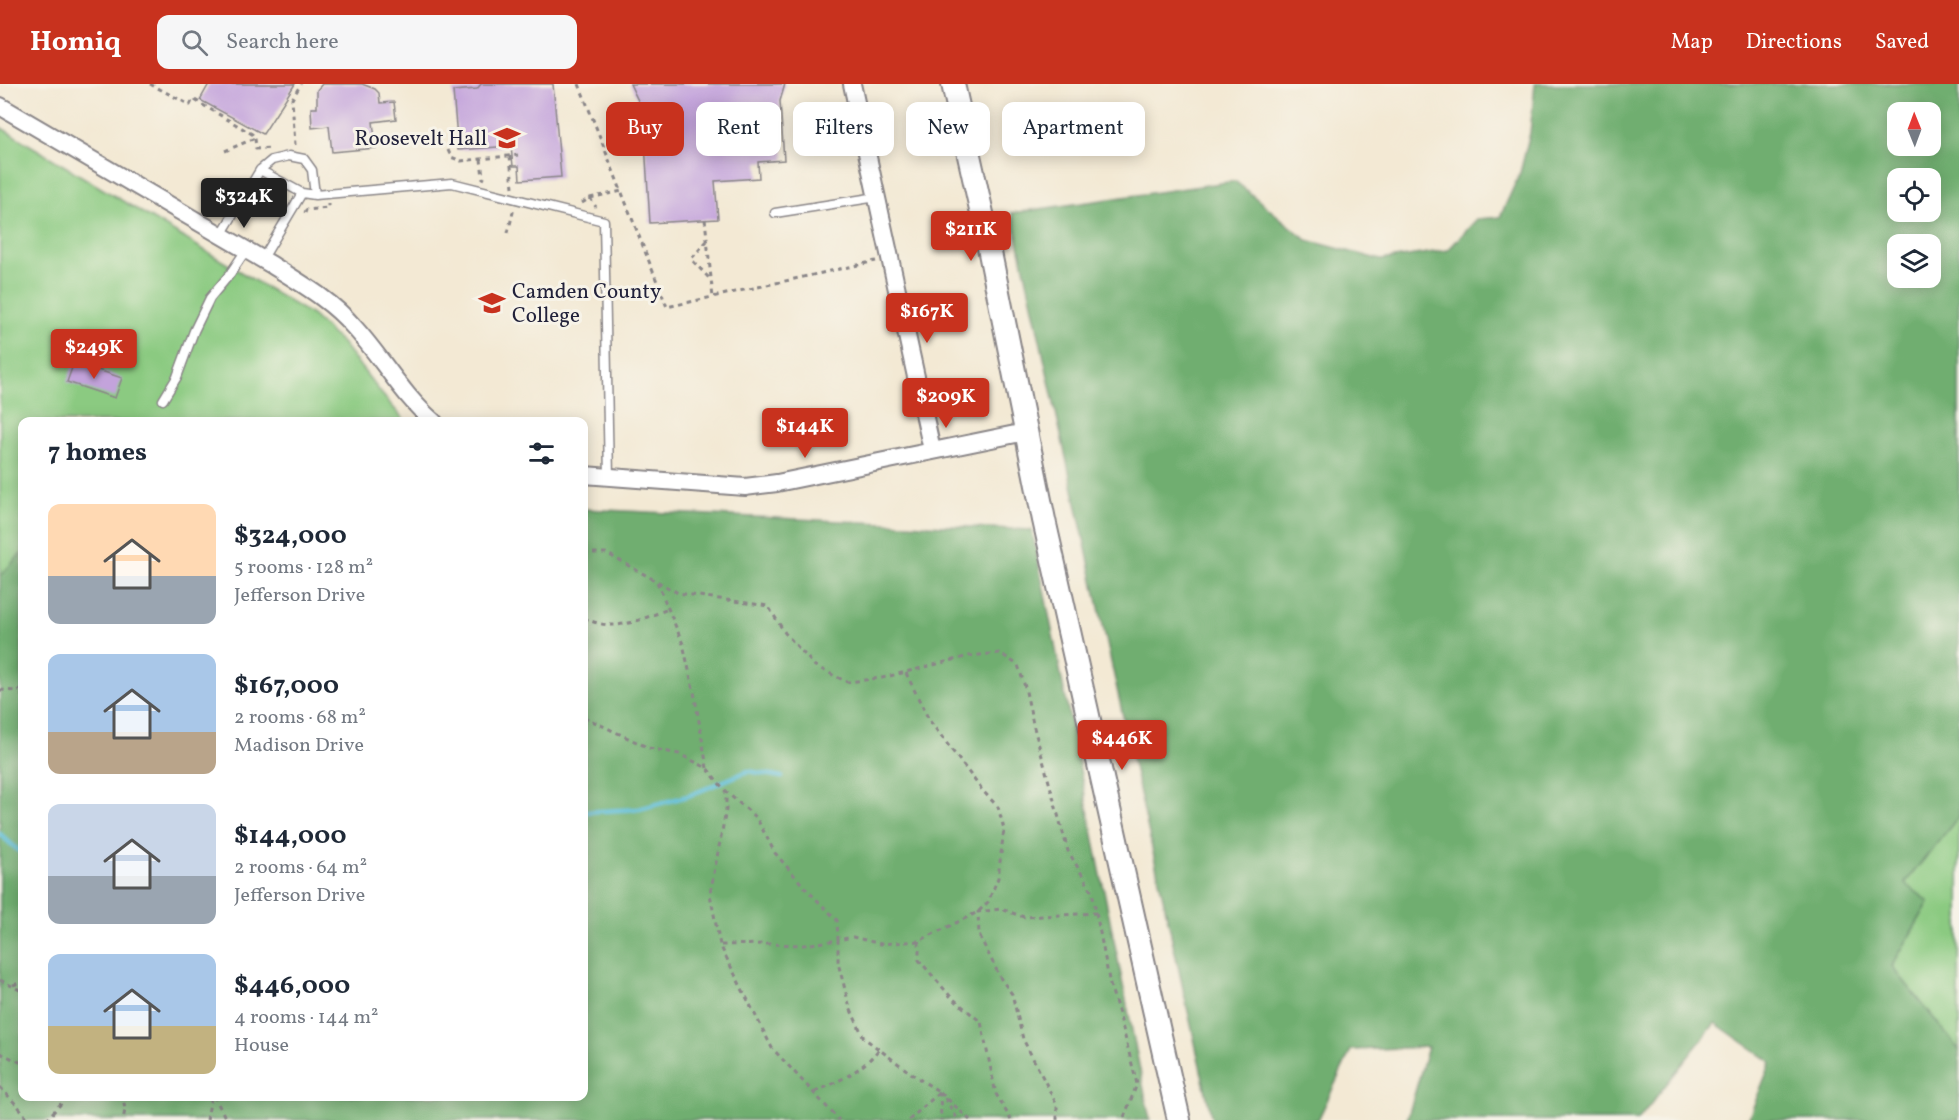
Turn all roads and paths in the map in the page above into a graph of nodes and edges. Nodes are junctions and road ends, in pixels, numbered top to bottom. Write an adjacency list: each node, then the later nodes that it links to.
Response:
1 (150, 84): 7 (path)
2 (579, 84): 15 (path)
3 (852, 84): 18 (street)
4 (953, 84): 31 (street)
5 (0, 106): 22 (street)
6 (254, 129): 7 (path)
7 (253, 136): 9 (path); 12 (path)
8 (296, 146): 10 (path)
9 (276, 147)
10 (285, 147)
11 (448, 150): 13 (path)
12 (225, 151)
13 (518, 155)
14 (260, 170): 16 (lane); 17 (lane); 22 (lane)
15 (622, 191): 19 (path); 28 (path)
16 (303, 193): 17 (lane); 26 (lane)
17 (315, 195): 34 (lane)
18 (877, 197): 20 (lane); 25 (street)
19 (590, 198)
20 (775, 213)
21 (705, 219): 23 (path)
22 (221, 235): 24 (street)
23 (707, 241): 27 (path); 27 (path)
24 (246, 250): 26 (street); 29 (lane)
25 (891, 259): 28 (path); 32 (street)
26 (262, 260): 30 (street)
27 (712, 280): 28 (path)
28 (713, 298)
29 (163, 400)
30 (429, 417)
31 (1025, 432): 32 (street); 77 (street)
32 (932, 450): 34 (street)
33 (588, 475): 34 (street)
34 (609, 477)
35 (588, 553): 36 (path)
36 (656, 581): 37 (path); 39 (path)
37 (668, 609): 38 (path); 43 (path)
38 (588, 620)
39 (906, 672): 45 (path); 46 (path)
40 (0, 690): 41 (path)
41 (18, 691)
42 (588, 719): 43 (path)
43 (707, 768): 44 (path)
44 (726, 792): 47 (path); 49 (path)
45 (978, 912): 46 (path); 48 (path); 75 (path)
46 (1097, 913): 76 (path)
47 (838, 940): 48 (path); 49 (path); 54 (path)
48 (919, 941): 74 (path)
49 (720, 945): 58 (path)
50 (0, 980): 52 (path)
51 (18, 983): 52 (path)
52 (12, 985): 53 (path)
53 (18, 989)
54 (879, 1049): 58 (path); 59 (path)
55 (0, 1053): 56 (path)
56 (18, 1061)
57 (0, 1087): 64 (path)
58 (815, 1092): 69 (path)
59 (940, 1092): 70 (path); 71 (path); 72 (path); 73 (path)
60 (63, 1101): 65 (path)
61 (124, 1101): 66 (path)
62 (213, 1101): 67 (path)
63 (217, 1101): 68 (path)
64 (27, 1120)
65 (46, 1120)
66 (123, 1120)
67 (207, 1120)
68 (227, 1120)
69 (839, 1120)
70 (909, 1120)
71 (941, 1120)
72 (958, 1120)
73 (970, 1120)
74 (1011, 1120)
75 (1057, 1120)
76 (1123, 1120)
77 (1179, 1120)

